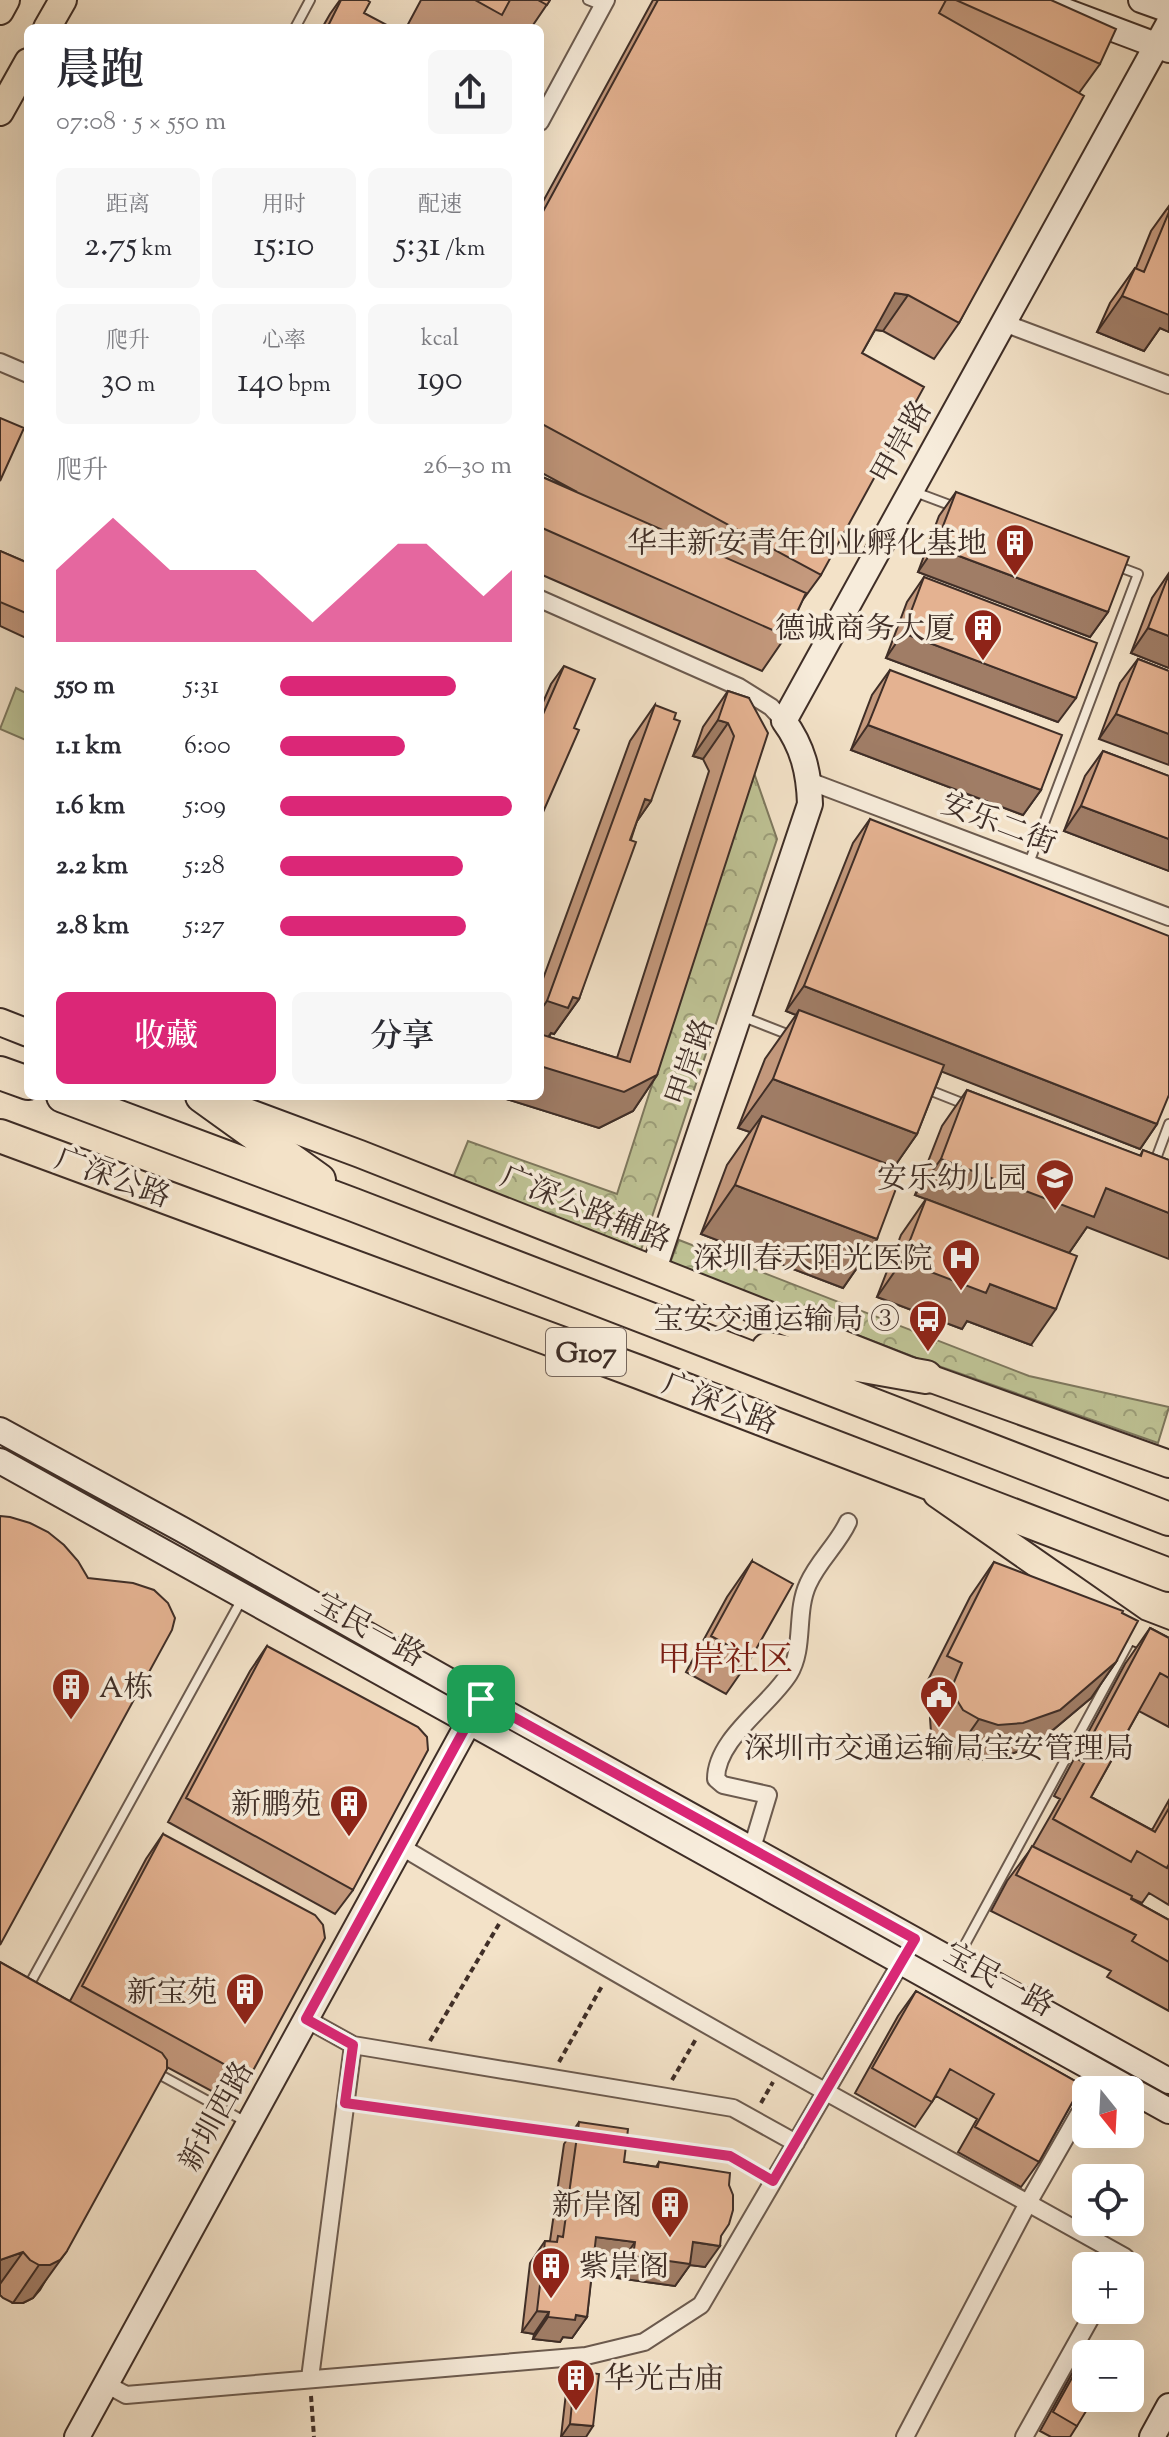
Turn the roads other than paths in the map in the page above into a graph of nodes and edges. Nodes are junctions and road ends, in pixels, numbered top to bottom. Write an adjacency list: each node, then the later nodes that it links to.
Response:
1 (6, 0): 8 (main road)
2 (63, 0): 10 (main road)
3 (310, 0): 11 (lane)
4 (1036, 0): 12 (main road)
5 (1141, 0): 7 (main road)
6 (599, 2): 15 (street)
7 (1169, 10)
8 (0, 11)
9 (1169, 23): 12 (main road, 甲岸路)
10 (49, 24)
11 (297, 24)
12 (1163, 48): 16 (main road, 甲岸路)
13 (24, 69): 14 (main road)
14 (0, 112)
15 (544, 114)
16 (1004, 323): 19 (street); 20 (main road, 甲岸路)
17 (0, 362): 18 (street)
18 (24, 372)
19 (1169, 385)
20 (911, 490): 21 (lane); 24 (main road, 甲岸路)
21 (968, 511)
22 (1109, 564): 26 (lane)
23 (544, 601): 24 (street)
24 (784, 721): 25 (main road, 甲岸路)
25 (809, 781): 26 (street, 安乐二街); 28 (main road, 甲岸路)
26 (1028, 864): 27 (street, 安乐二街)
27 (1169, 917)
28 (739, 1015): 31 (lane); 43 (main road, 甲岸路)
29 (0, 1022): 30 (main road)
30 (24, 1031)
31 (798, 1038)
32 (0, 1073): 33 (highway)
33 (24, 1082)
34 (915, 1084): 38 (lane)
35 (74, 1100): 42 (highway, 广深公路 / G107)
36 (209, 1100): 42 (highway)
37 (214, 1100): 43 (main road, 广深公路辅路)
38 (973, 1107)
39 (1169, 1124): 41 (lane)
40 (0, 1136): 49 (highway, 广深公路 / G107)
41 (1149, 1176)
42 (354, 1205): 44 (highway, 广深公路 / G107)
43 (654, 1269): 45 (main road, 广深公路辅路)
44 (695, 1336): 45 (highway); 50 (highway, 广深公路 / G107)
45 (926, 1377): 48 (main road, 广深公路辅路)
46 (0, 1430): 56 (main road, 宝民一路)
47 (0, 1461): 53 (main road, 宝民一路)
48 (1169, 1464)
49 (911, 1476): 52 (highway, 广深公路 / G107); 54 (main road)
50 (1169, 1519)
51 (848, 1522): 58 (street)
52 (1169, 1575)
53 (244, 1595): 56 (main road, 宝民一路); 62 (lane)
54 (1135, 1632): 55 (main road); 60 (lane)
55 (1169, 1645)
56 (475, 1710): 57 (main road, 新圳西路); 58 (main road, 宝民一路); 61 (main road, 宝民一路)
57 (400, 1846): 63 (main road, 新圳西路); 67 (street)
58 (752, 1848): 59 (main road, 宝民一路)
59 (915, 1939): 60 (main road, 宝民一路); 61 (street)
60 (955, 1961): 66 (main road, 宝民一路)
61 (902, 1962): 67 (street); 68 (main road, 宝民一路)
62 (21, 1998)
63 (306, 2019): 64 (street); 69 (main road, 新圳西路)
64 (353, 2045): 71 (street); 75 (street)
65 (142, 2065): 69 (lane)
66 (1169, 2081)
67 (825, 2093): 71 (street); 72 (street)
68 (1169, 2111)
69 (249, 2124): 76 (main road, 新圳西路)
70 (1072, 2126): 72 (street)
71 (796, 2143): 75 (street)
72 (1028, 2203): 73 (street); 78 (street)
73 (1116, 2252)
74 (1087, 2324): 79 (street)
75 (310, 2378): 76 (street)
76 (106, 2384): 77 (main road, 新圳西路)
77 (77, 2437)
78 (905, 2437)
79 (1024, 2437)

